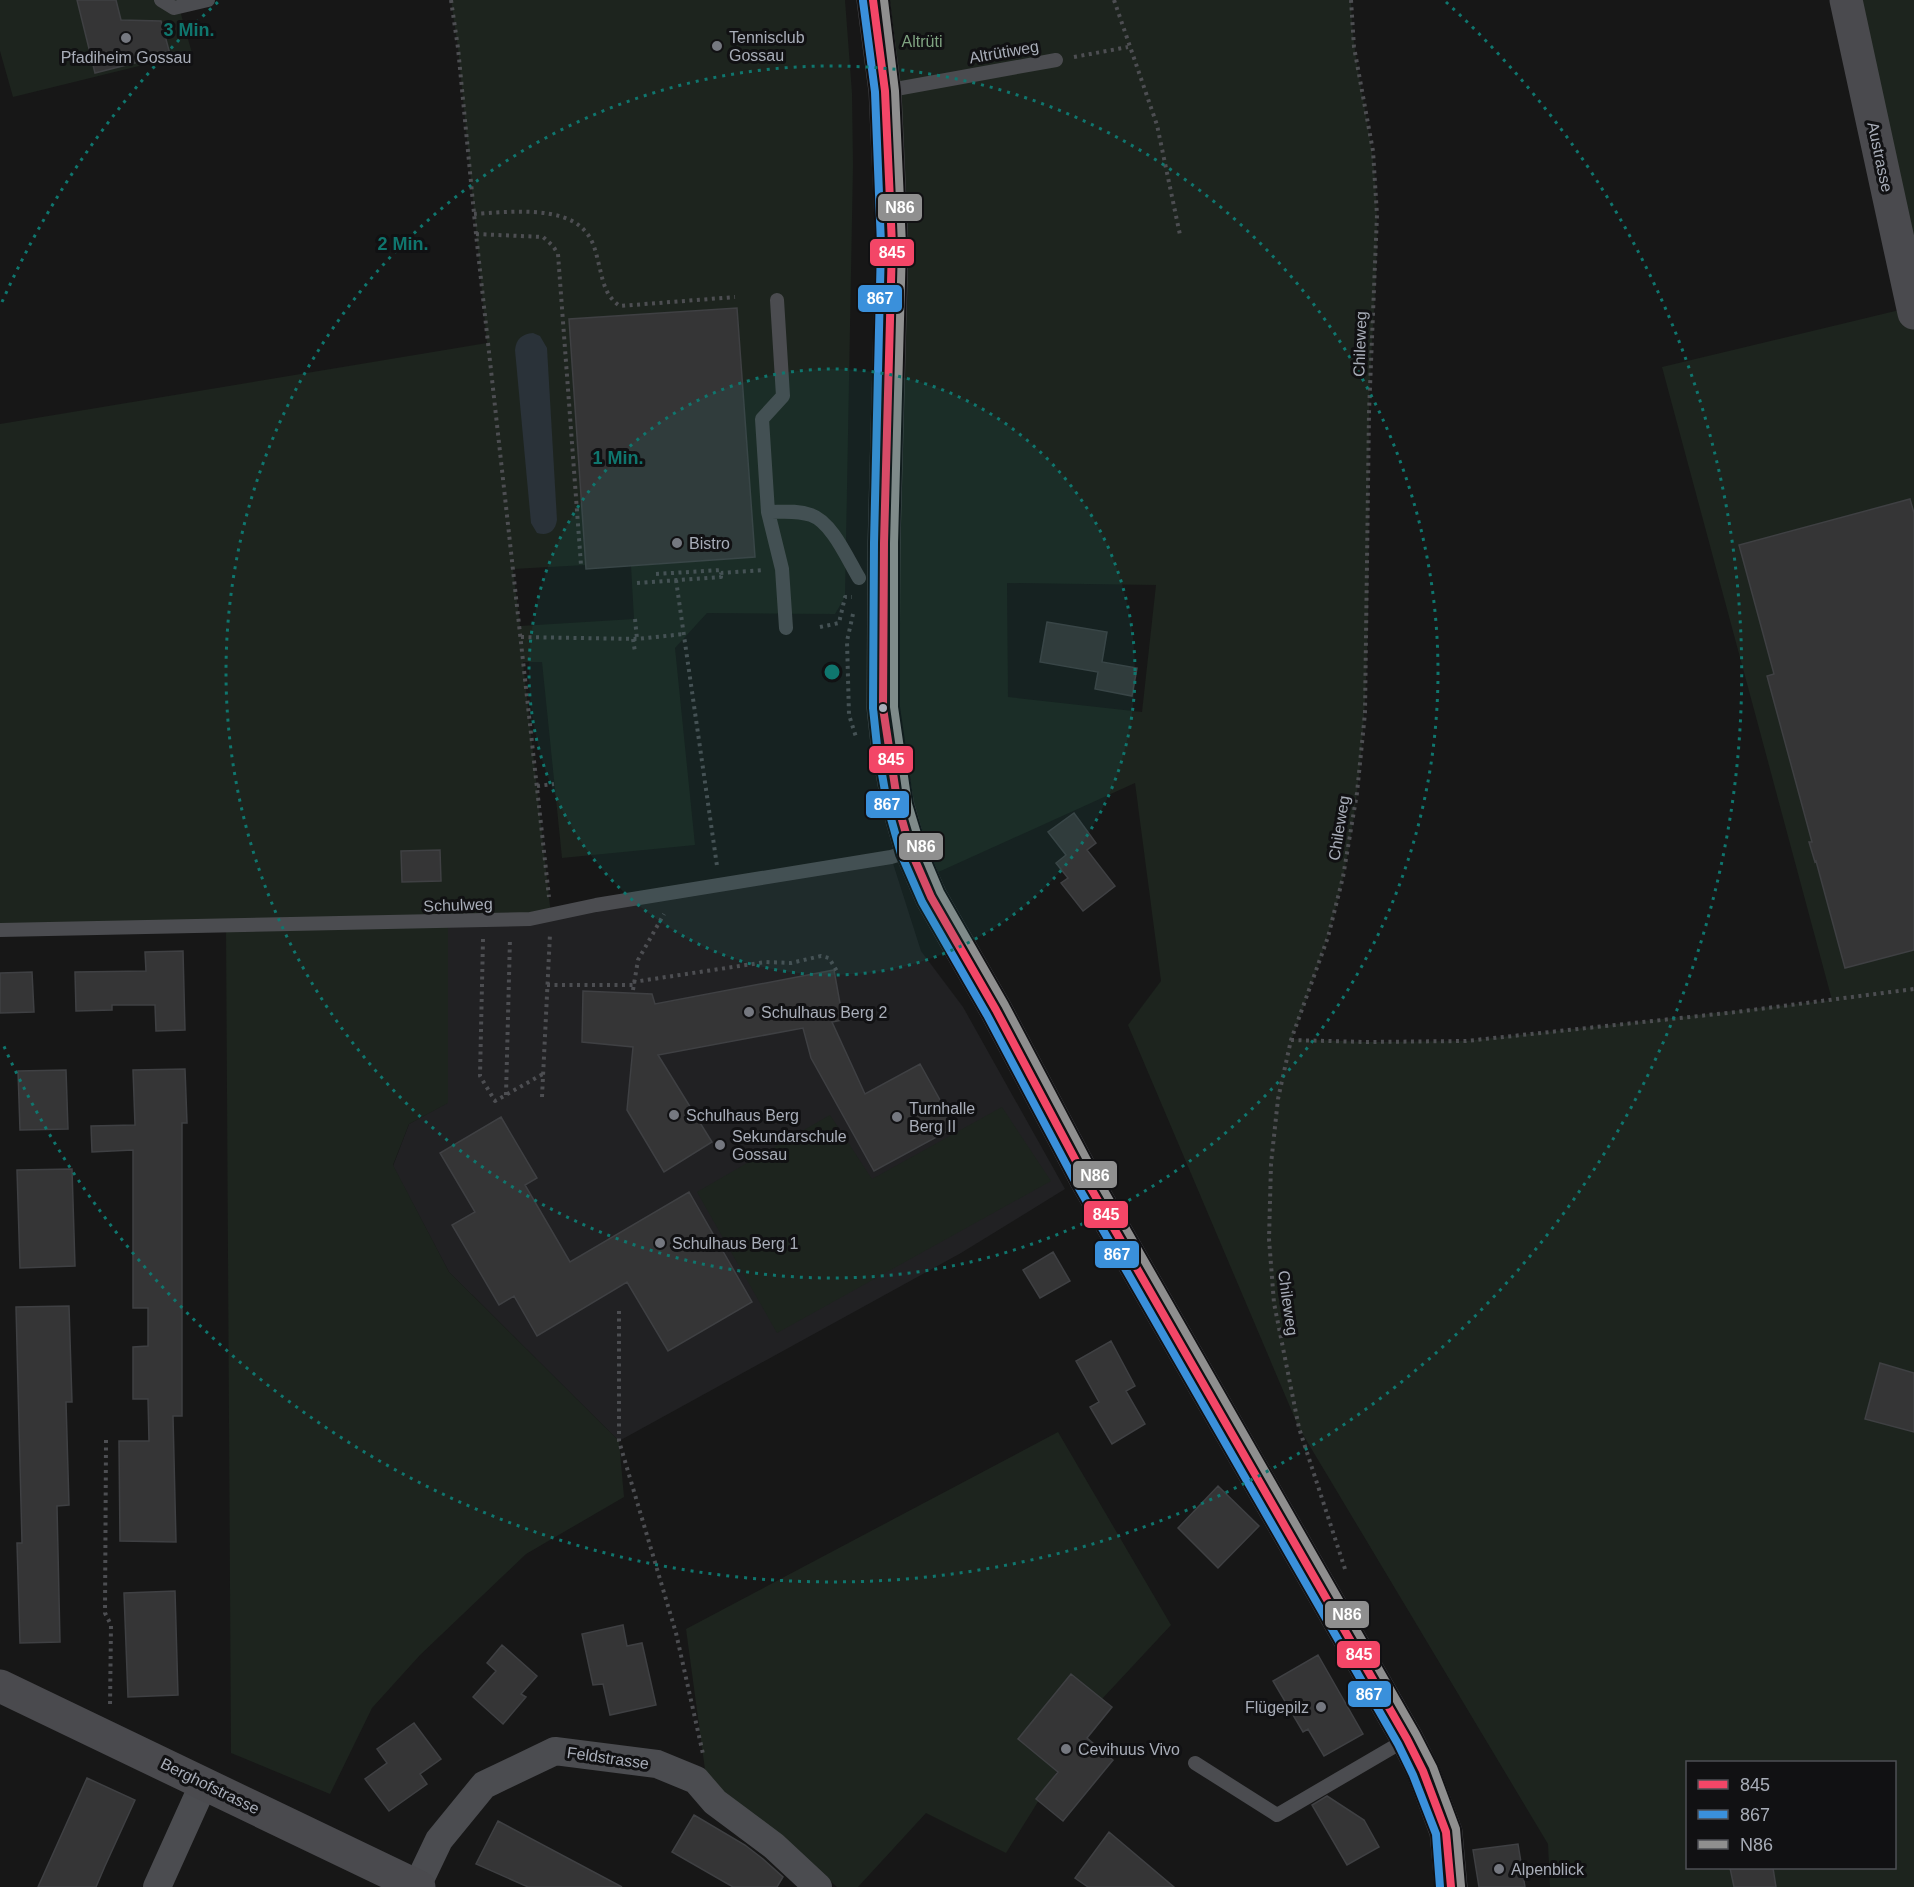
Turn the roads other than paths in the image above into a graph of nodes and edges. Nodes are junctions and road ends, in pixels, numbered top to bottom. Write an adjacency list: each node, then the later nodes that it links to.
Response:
1 (161, 0): 2 (lane)
2 (208, 0)
3 (873, 0): 6 (street)
4 (1846, 0): 8 (street, Austrasse)
5 (1056, 60): 6 (lane, Altrütiweg)
6 (885, 91): 12 (street)
7 (777, 300): 9 (lane)
8 (1914, 313)
9 (768, 512): 10 (lane); 11 (lane)
10 (859, 578)
11 (786, 628)
12 (911, 850): 13 (lane, Schulweg); 15 (street)
13 (0, 930)
14 (0, 1686): 17 (street, Berghofstrasse)
15 (1407, 1739): 16 (lane); 21 (street)
16 (1195, 1763)
17 (204, 1783): 18 (street); 19 (street, Berghofstrasse)
18 (158, 1887)
19 (418, 1887): 20 (street, Feldstrasse)
20 (818, 1887)
21 (1451, 1887)

